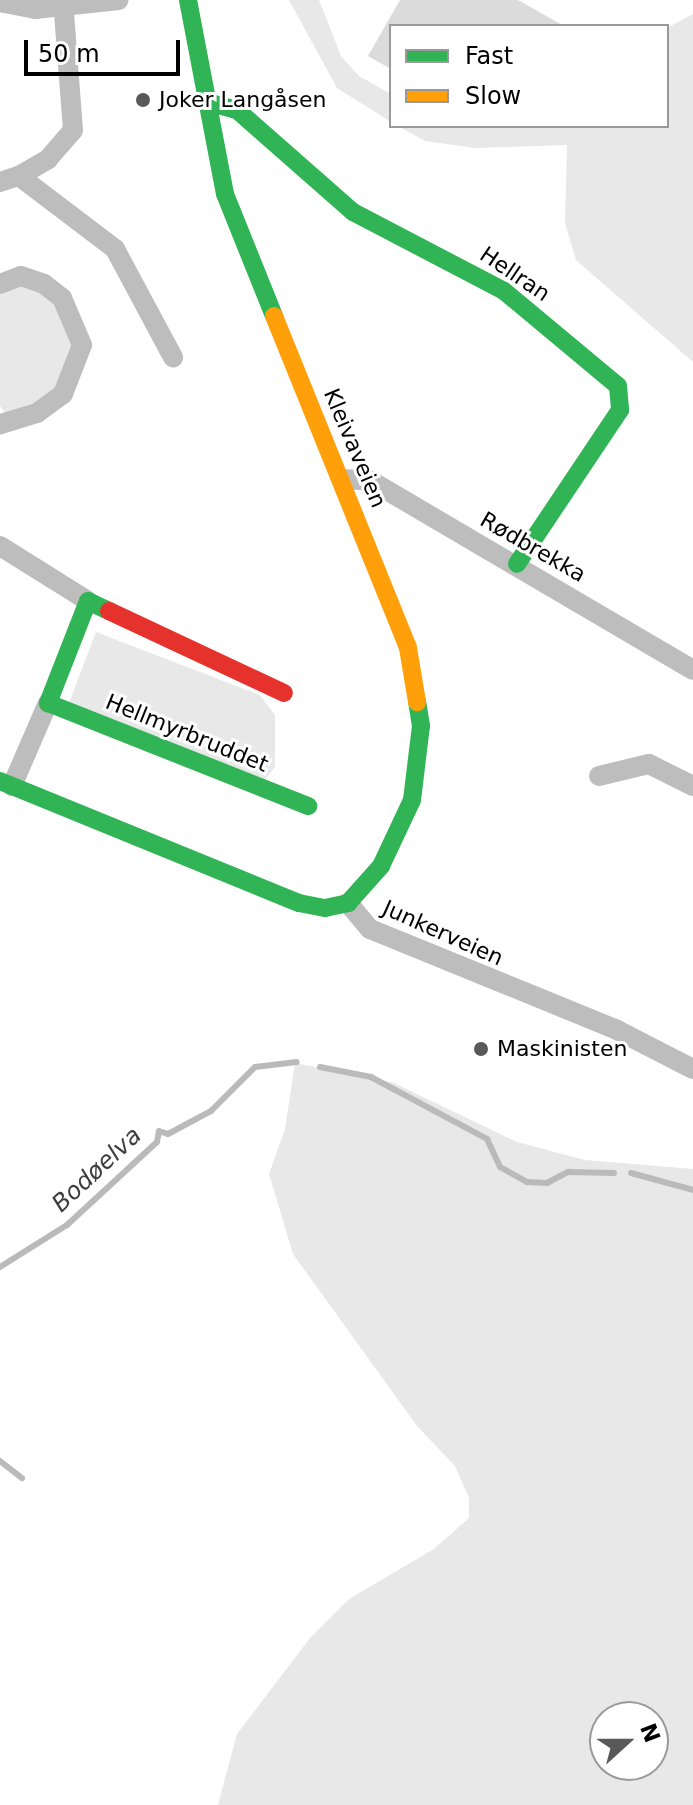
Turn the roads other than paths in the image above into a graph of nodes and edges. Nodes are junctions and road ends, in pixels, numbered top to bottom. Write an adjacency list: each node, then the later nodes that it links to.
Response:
1 (119, 0): 4 (street)
2 (188, 0): 5 (street, Kleivaveien)
3 (0, 2): 4 (street)
4 (64, 4): 6 (street)
5 (203, 101): 10 (street, Kleivaveien); 12 (street, Hellran)
6 (9, 179): 8 (street)
7 (0, 284): 9 (street)
8 (173, 357)
9 (0, 424)
10 (344, 479): 12 (street, Rødbrekka); 21 (street, Kleivaveien)
11 (0, 546): 13 (street)
12 (517, 564): 14 (street, Rødbrekka)
13 (88, 601): 15 (street); 16 (street)
14 (693, 670)
15 (284, 693)
16 (48, 703): 18 (street); 20 (street, Hellmyrbruddet)
17 (599, 776): 19 (street)
18 (6, 784): 21 (street)
19 (693, 786)
20 (308, 806)
21 (348, 903): 22 (street, Junkerveien)
22 (693, 1069)

